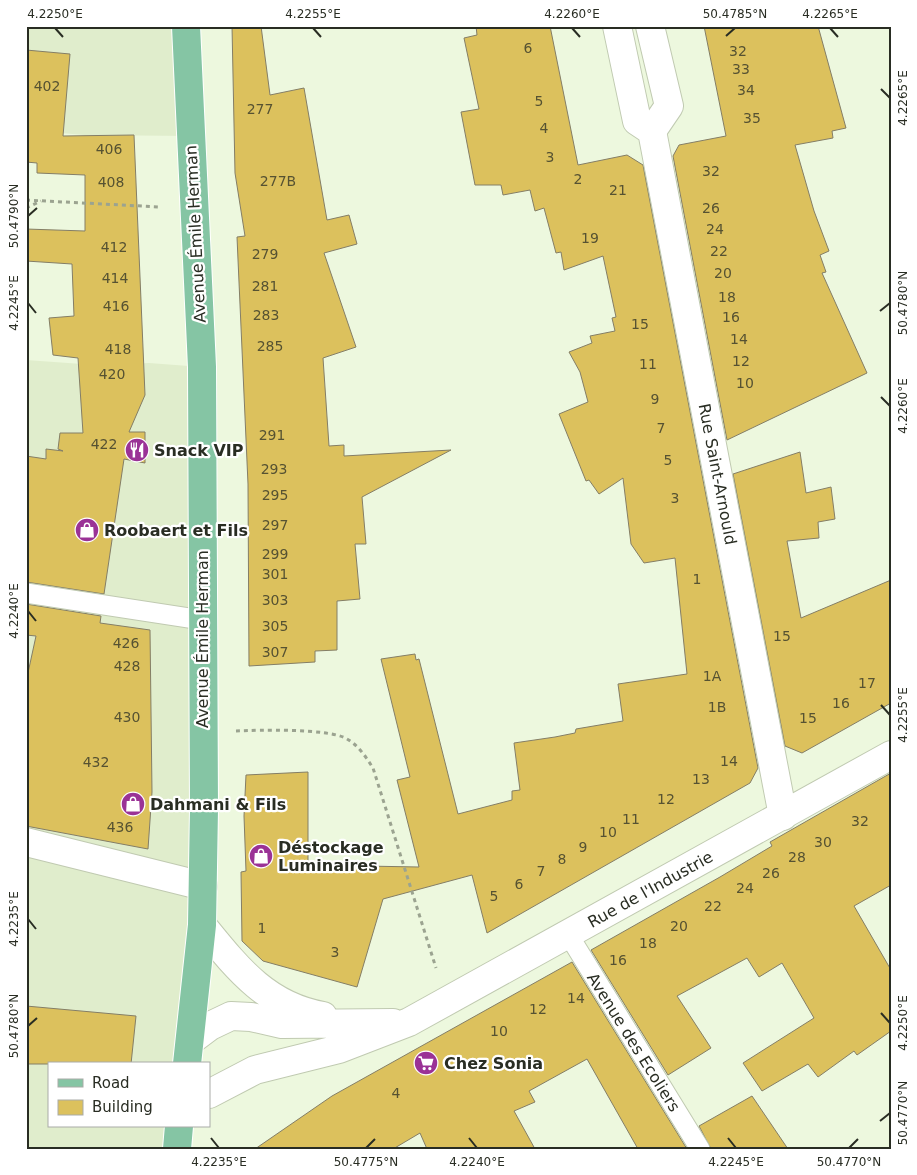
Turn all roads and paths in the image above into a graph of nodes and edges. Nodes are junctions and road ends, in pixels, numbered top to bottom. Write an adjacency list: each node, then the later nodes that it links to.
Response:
1 (186, 26): 8 (main road, Avenue Émile Herman)
2 (617, 26): 4 (street)
3 (650, 26): 4 (street)
4 (652, 131): 13 (street, Rue Saint-Arnould)
5 (26, 200): 6 (path)
6 (42, 201): 7 (path); 8 (path)
7 (26, 208)
8 (194, 208): 10 (main road, Avenue Émile Herman)
9 (26, 593): 10 (lane)
10 (202, 620): 11 (main road, Avenue Émile Herman)
11 (203, 732): 15 (main road, Avenue Émile Herman); 18 (path)
12 (891, 755): 13 (street, Rue de l'Industrie)
13 (783, 816): 17 (street, Rue de l'Industrie)
14 (26, 842): 15 (street)
15 (203, 886): 16 (main road, Avenue Émile Herman)
16 (202, 925): 20 (street, Rue de l'Industrie); 21 (main road, Avenue Émile Herman)
17 (568, 934): 18 (street, Rue de l'Industrie); 25 (lane, Avenue des Ecoliers)
18 (448, 1001): 19 (street, Rue de l'Industrie)
19 (409, 1022): 20 (street, Rue de l'Industrie); 22 (street, Rue de l'Industrie)
20 (362, 1023): 21 (street, Rue de l'Industrie)
21 (189, 1052)
22 (210, 1093)
23 (180, 1128): 24 (main road)
24 (177, 1149)
25 (700, 1149)

